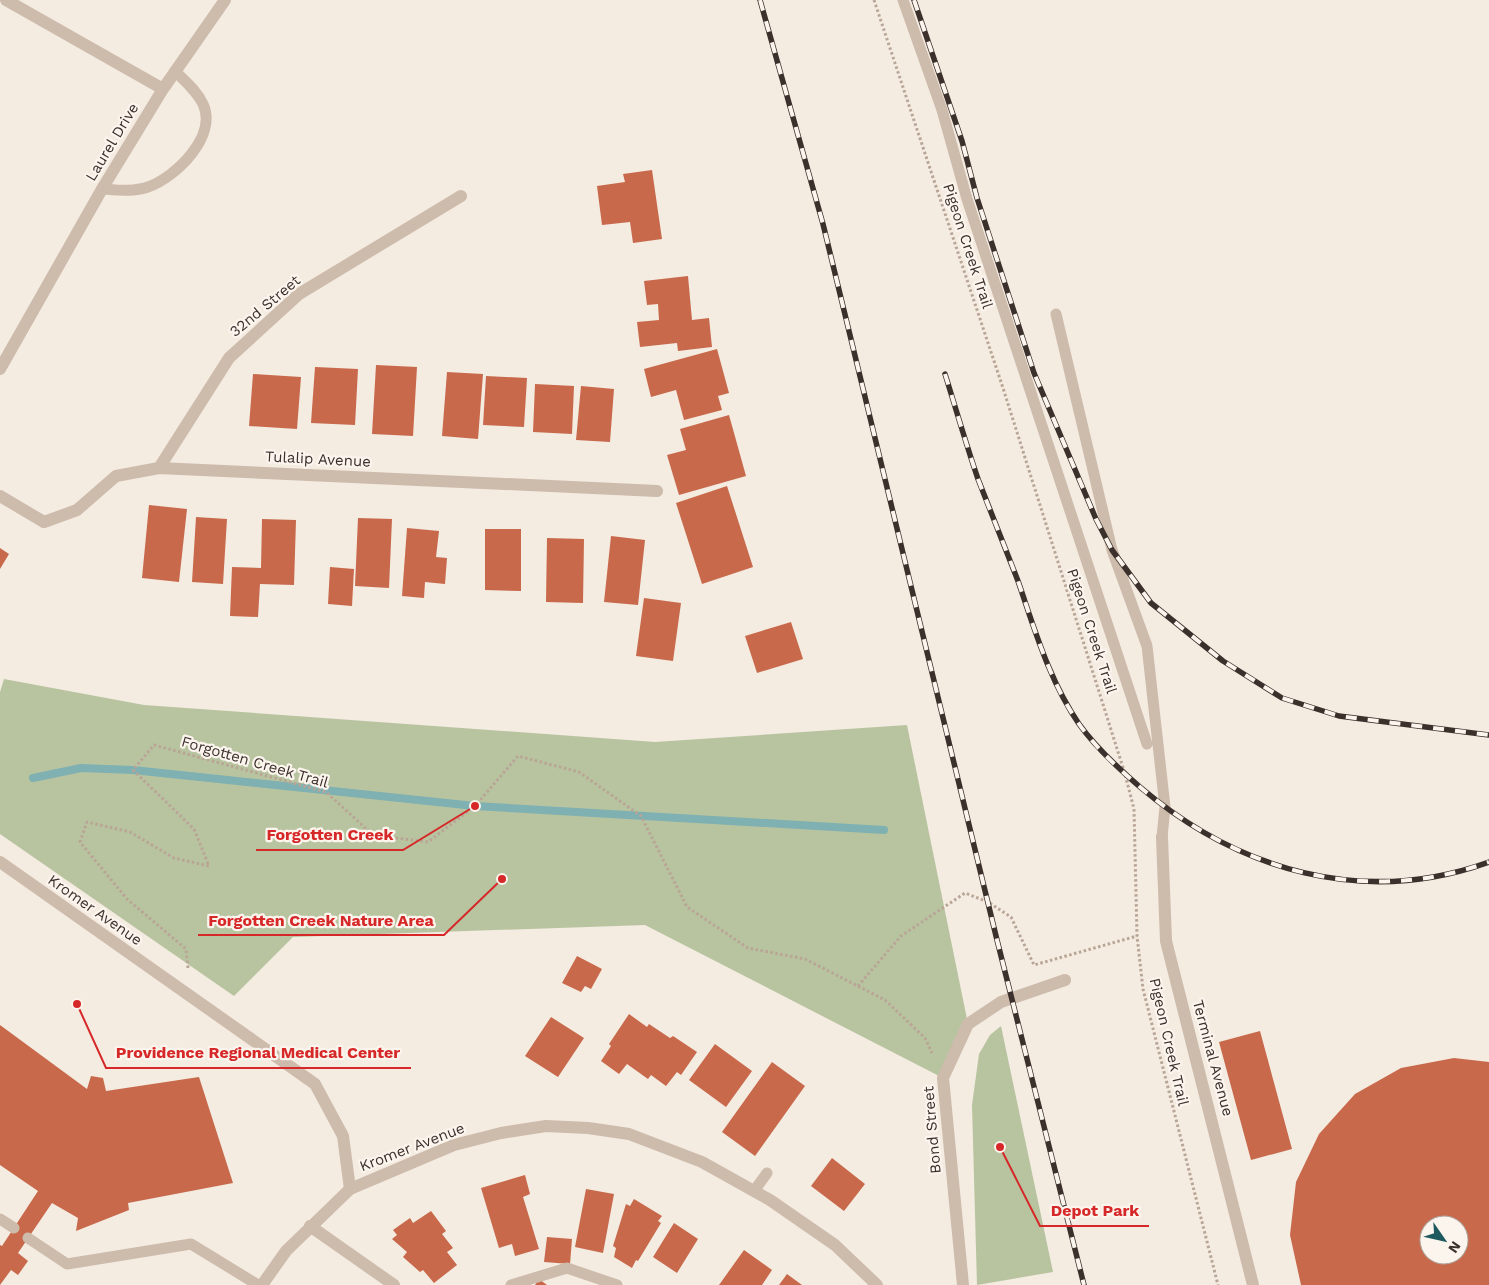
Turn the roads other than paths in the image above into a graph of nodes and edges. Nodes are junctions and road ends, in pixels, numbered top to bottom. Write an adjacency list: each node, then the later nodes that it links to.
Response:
1 (6, 0): 5 (street)
2 (224, 0): 4 (street, Laurel Drive)
3 (903, 0): 13 (lane)
4 (175, 71): 5 (street, Laurel Drive); 6 (lane)
5 (163, 89): 6 (street, Laurel Drive)
6 (102, 189): 9 (street, Laurel Drive)
7 (461, 196): 10 (street, 32nd Street)
8 (1056, 314): 14 (lane)
9 (0, 369)
10 (159, 468): 11 (street, Tulalip Avenue); 12 (street, Tulalip Avenue)
11 (657, 491)
12 (0, 496)
13 (1147, 744)
14 (1162, 837): 30 (street, Terminal Avenue)
15 (0, 862): 18 (street, Kromer Avenue)
16 (1065, 980): 29 (street, Bond Street)
17 (767, 1173): 19 (lane)
18 (350, 1188): 19 (street, Kromer Avenue); 21 (street)
19 (754, 1191): 28 (street, Kromer Avenue)
20 (0, 1219): 22 (lane)
21 (310, 1226): 24 (street); 25 (street)
22 (14, 1228)
23 (28, 1238): 24 (lane)
24 (260, 1285)
25 (394, 1285)
26 (511, 1285): 27 (lane)
27 (617, 1285)
28 (877, 1285)
29 (963, 1285)
30 (1253, 1285)

